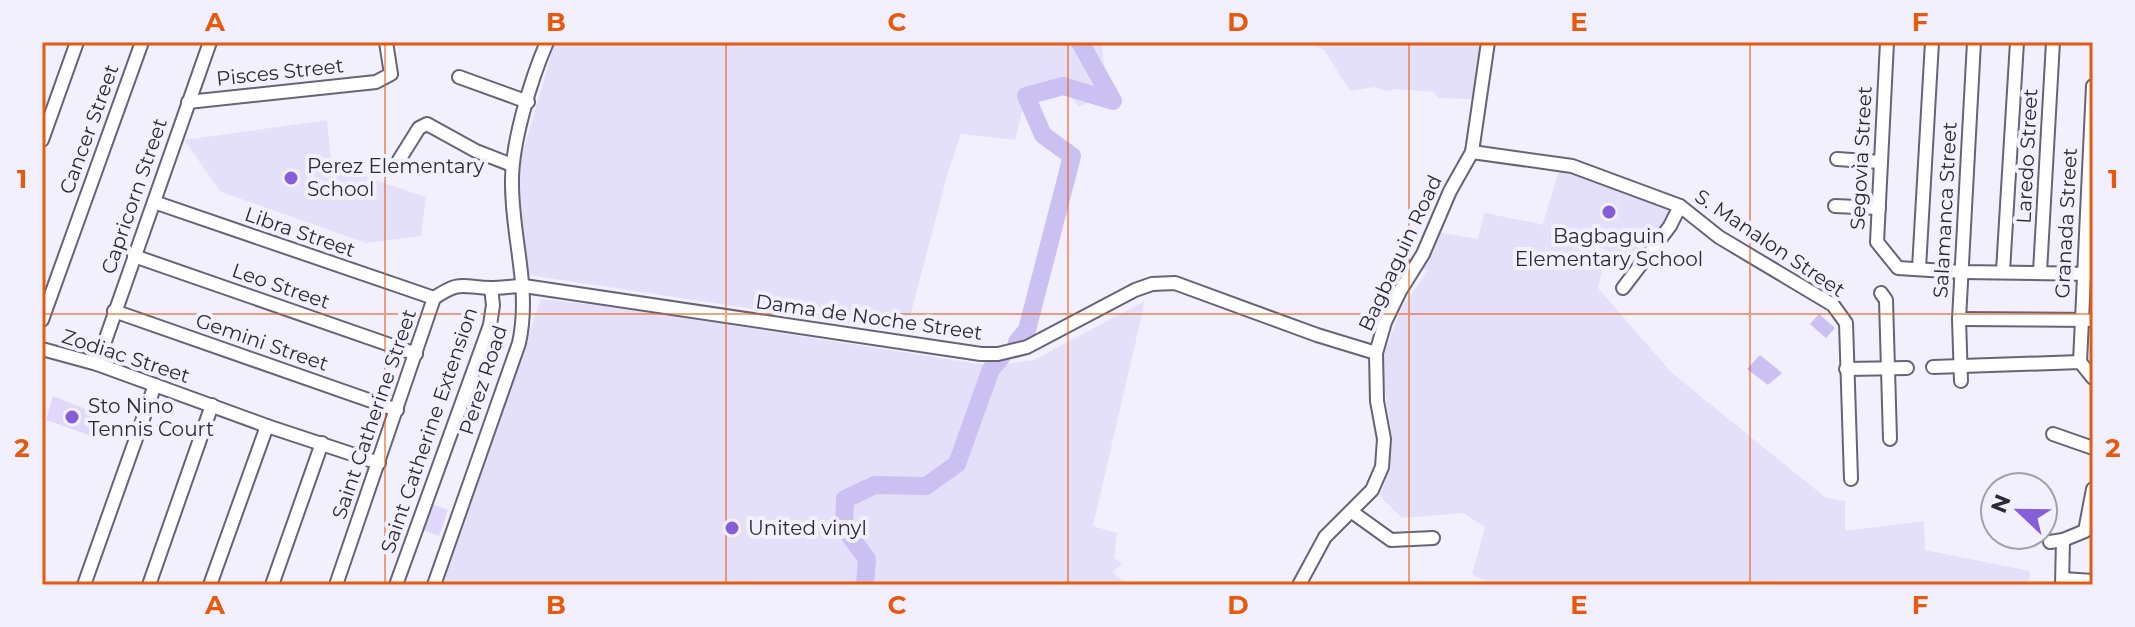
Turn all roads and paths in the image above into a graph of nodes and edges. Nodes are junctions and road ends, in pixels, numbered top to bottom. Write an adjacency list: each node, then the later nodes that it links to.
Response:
1 (77, 42): 16 (street)
2 (142, 42): 39 (street, Cancer Street)
3 (210, 42): 14 (street, Capricorn Street)
4 (386, 42): 14 (street, Pisces Street)
5 (547, 42): 15 (street, Perez Road)
6 (1488, 42): 17 (street)
7 (1887, 42): 20 (street, Segovia Street)
8 (1932, 42): 27 (street)
9 (1974, 42): 29 (street, Salamanca Street)
10 (2017, 42): 28 (street)
11 (2053, 42): 30 (street, Laredo Street)
12 (459, 77): 15 (street)
13 (2093, 86): 31 (street, Granada Street)
14 (188, 102): 22 (street, Capricorn Street)
15 (528, 102): 21 (street, Perez Road)
16 (42, 140)
17 (1472, 152): 23 (street, S. Manalon Street); 42 (street, Bagbaguin Road)
18 (1837, 159): 20 (street)
19 (399, 160): 21 (street)
20 (1881, 162): 25 (street, Segovia Street)
21 (512, 165): 32 (street, Perez Road)
22 (154, 202): 26 (street, Capricorn Street); 36 (street, Libra Street)
23 (1680, 206): 34 (street); 49 (street, S. Manalon Street)
24 (1835, 206): 25 (street)
25 (1879, 208): 27 (street, Segovia Street)
26 (134, 256): 37 (street, Capricorn Street); 43 (street, Leo Street)
27 (1919, 268): 29 (street)
28 (2003, 271): 29 (street); 30 (street)
29 (1962, 272): 38 (street, Salamanca Street)
30 (2040, 272): 31 (street)
31 (2088, 274): 40 (street, Granada Street)
32 (524, 286): 33 (street, Saint Catherine Street); 42 (street, Dama de Noche Street); 73 (street, Perez Road)
33 (491, 288): 36 (street, Saint Catherine Street); 72 (street, Saint Catherine Extension)
34 (1623, 288)
35 (1881, 293): 47 (street)
36 (434, 298): 43 (street, Saint Catherine Street)
37 (114, 311): 45 (street, Capricorn Street); 54 (street, Gemini Street)
38 (1959, 319): 40 (street); 50 (street, Salamanca Street)
39 (42, 320)
40 (2087, 320): 44 (street, Granada Street)
41 (42, 349): 45 (street, Zodiac Street)
42 (1376, 353): 63 (street, Bagbaguin Road)
43 (416, 354): 54 (street, Saint Catherine Street)
44 (2080, 362): 50 (street); 51 (street)
45 (97, 364): 52 (street, Zodiac Street)
46 (1933, 367): 50 (street)
47 (1888, 368): 48 (street); 49 (street); 57 (street)
48 (1907, 368)
49 (1846, 369): 61 (street, S. Manalon Street)
50 (1961, 374)
51 (2093, 378)
52 (155, 385): 53 (street, Zodiac Street); 67 (street)
53 (212, 405): 55 (street, Zodiac Street); 68 (street)
54 (397, 410): 60 (street, Saint Catherine Street)
55 (267, 426): 58 (street, Zodiac Street); 69 (street)
56 (2053, 434): 59 (street)
57 (1890, 439)
58 (322, 443): 60 (street, Zodiac Street); 70 (street)
59 (2093, 448)
60 (379, 463): 71 (street, Saint Catherine Street)
61 (1851, 479)
62 (2093, 489): 66 (street)
63 (1352, 512): 64 (street); 74 (street, Bagbaguin Road)
64 (1433, 538)
65 (2093, 581): 66 (street)
66 (2062, 582)
67 (84, 585)
68 (149, 585)
69 (210, 585)
70 (272, 585)
71 (336, 585)
72 (396, 585)
73 (434, 585)
74 (1299, 585)

